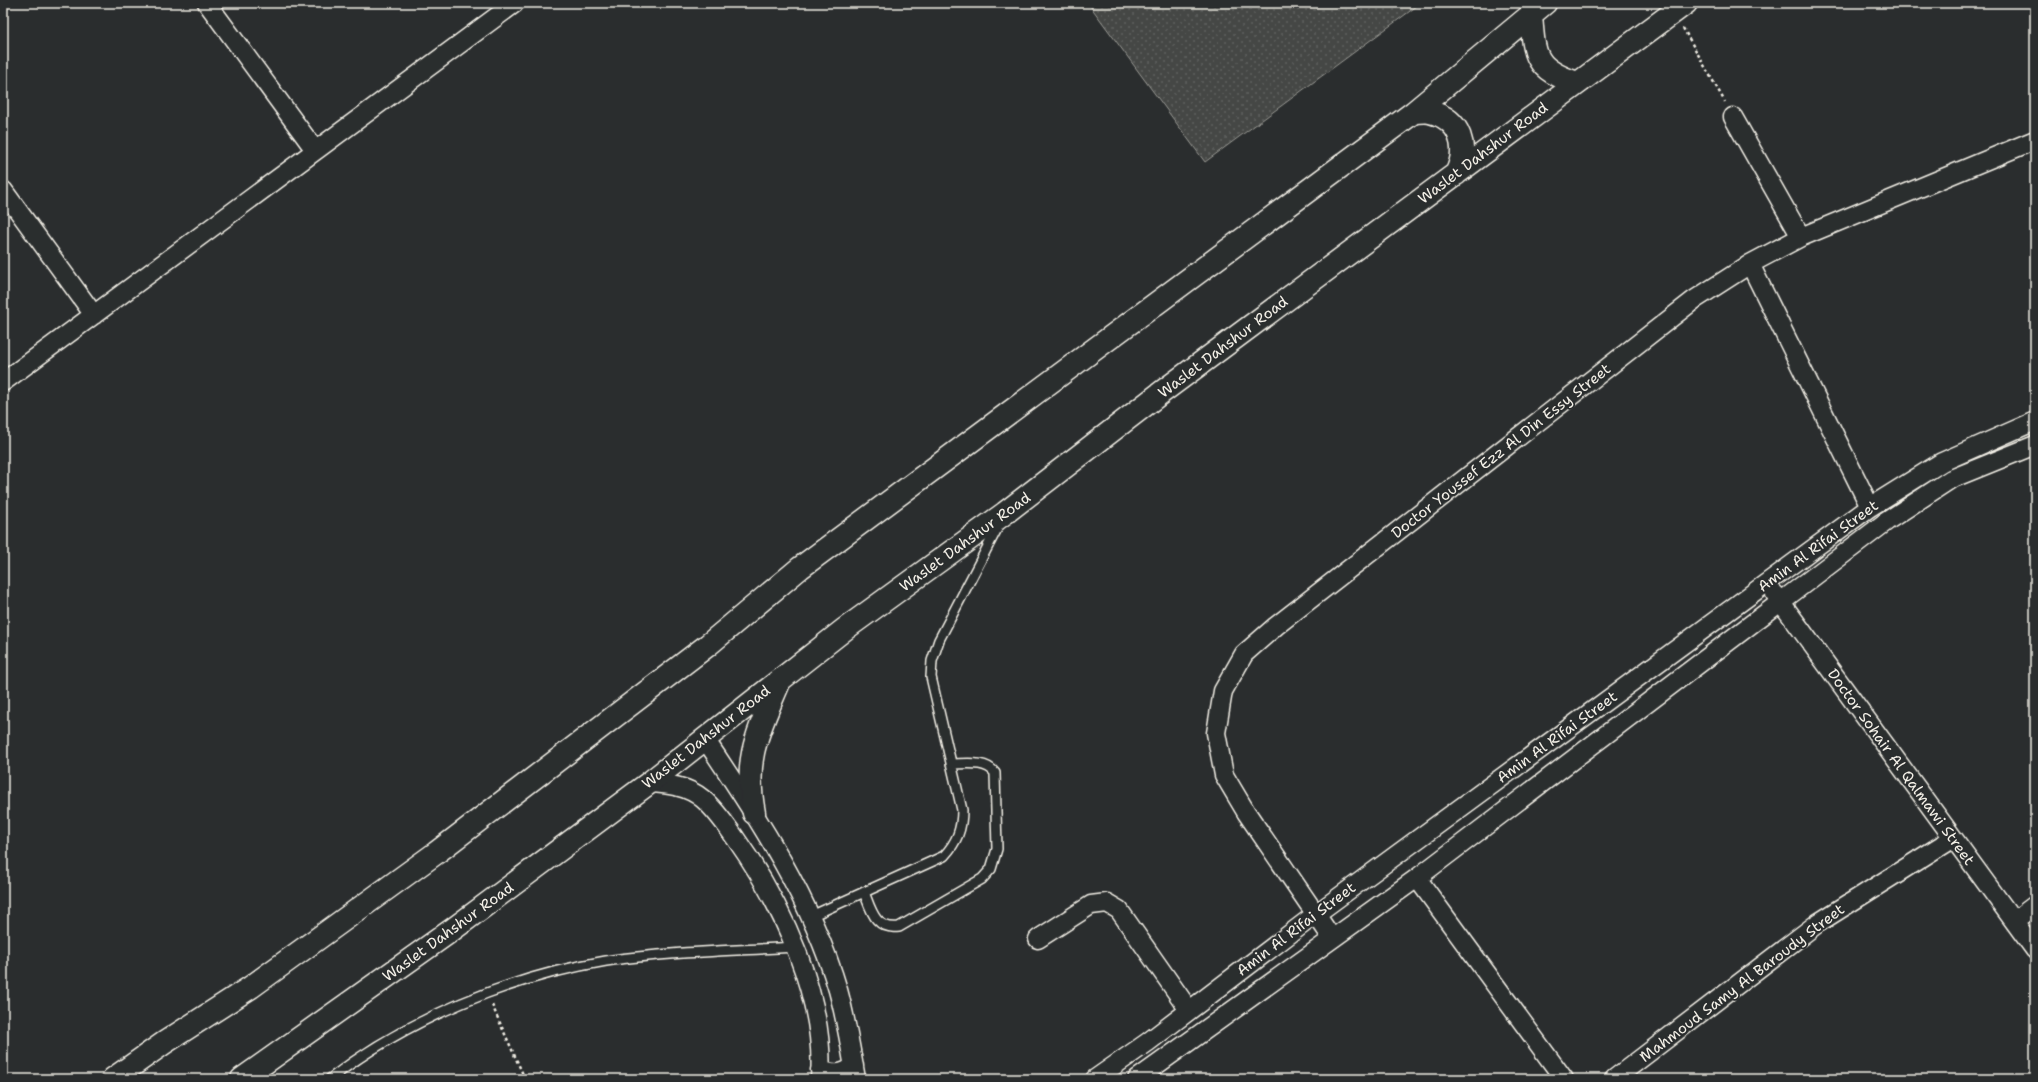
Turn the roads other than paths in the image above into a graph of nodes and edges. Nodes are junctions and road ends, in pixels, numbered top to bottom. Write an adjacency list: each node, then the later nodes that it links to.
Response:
1 (207, 3): 9 (street)
2 (516, 3): 9 (street)
3 (1680, 8): 5 (main road, Waslet Dahshur Road)
4 (1538, 9): 5 (main road); 6 (main road)
5 (1577, 83): 10 (main road, Waslet Dahshur Road)
6 (1414, 112): 10 (main road); 45 (main road)
7 (1733, 117): 12 (street)
8 (2035, 140): 12 (street, Doctor Youssef Ezz Al Din Essy Street)
9 (316, 150): 14 (street)
10 (1456, 174): 21 (main road, Waslet Dahshur Road)
11 (3, 190): 14 (street)
12 (1801, 237): 13 (street, Doctor Youssef Ezz Al Din Essy Street)
13 (1750, 264): 20 (street); 35 (street, Doctor Youssef Ezz Al Din Essy Street)
14 (94, 315): 15 (street)
15 (3, 382)
16 (2035, 421): 18 (street, Amin Al Rifai Street)
17 (2035, 445): 19 (street, Amin Al Rifai Street)
18 (1942, 462): 19 (street); 20 (street, Amin Al Rifai Street)
19 (1951, 479): 23 (street, Amin Al Rifai Street)
20 (1870, 507): 22 (street, Amin Al Rifai Street)
21 (1005, 513): 24 (main road, Waslet Dahshur Road); 26 (lane)
22 (1767, 583): 23 (street, Doctor Sohair Al Qalmawi Street); 35 (street, Amin Al Rifai Street)
23 (1781, 602): 29 (street, Doctor Sohair Al Qalmawi Street); 32 (street, Amin Al Rifai Street)
24 (781, 678): 25 (main road, Waslet Dahshur Road); 28 (main road)
25 (706, 739): 27 (main road, Waslet Dahshur Road); 28 (street)
26 (951, 764): 33 (lane); 33 (lane)
27 (649, 783): 31 (street); 46 (main road, Waslet Dahshur Road)
28 (754, 813): 30 (street)
29 (1953, 838): 37 (street, Doctor Sohair Al Qalmawi Street); 51 (street, Mahmoud Samy Al Baroudy Street)
30 (775, 848): 31 (street); 36 (street)
31 (752, 862): 40 (street)
32 (1417, 878): 38 (street, Amin Al Rifai Street); 50 (street)
33 (864, 892): 36 (lane)
34 (2035, 905): 37 (street)
35 (1316, 914): 38 (street, Doctor Youssef Ezz Al Din Essy Street); 42 (street, Amin Al Rifai Street)
36 (808, 917): 43 (street)
37 (2014, 921): 41 (street, Doctor Sohair Al Qalmawi Street)
38 (1332, 938): 49 (street, Amin Al Rifai Street)
39 (1038, 939): 42 (street)
40 (794, 946): 44 (street); 47 (lane)
41 (2035, 950)
42 (1189, 1010): 48 (street, Amin Al Rifai Street)
43 (855, 1073): 44 (street)
44 (820, 1074)
45 (113, 1079)
46 (242, 1079)
47 (330, 1079)
48 (1095, 1079)
49 (1137, 1079)
50 (1564, 1079)
51 (1614, 1079)

